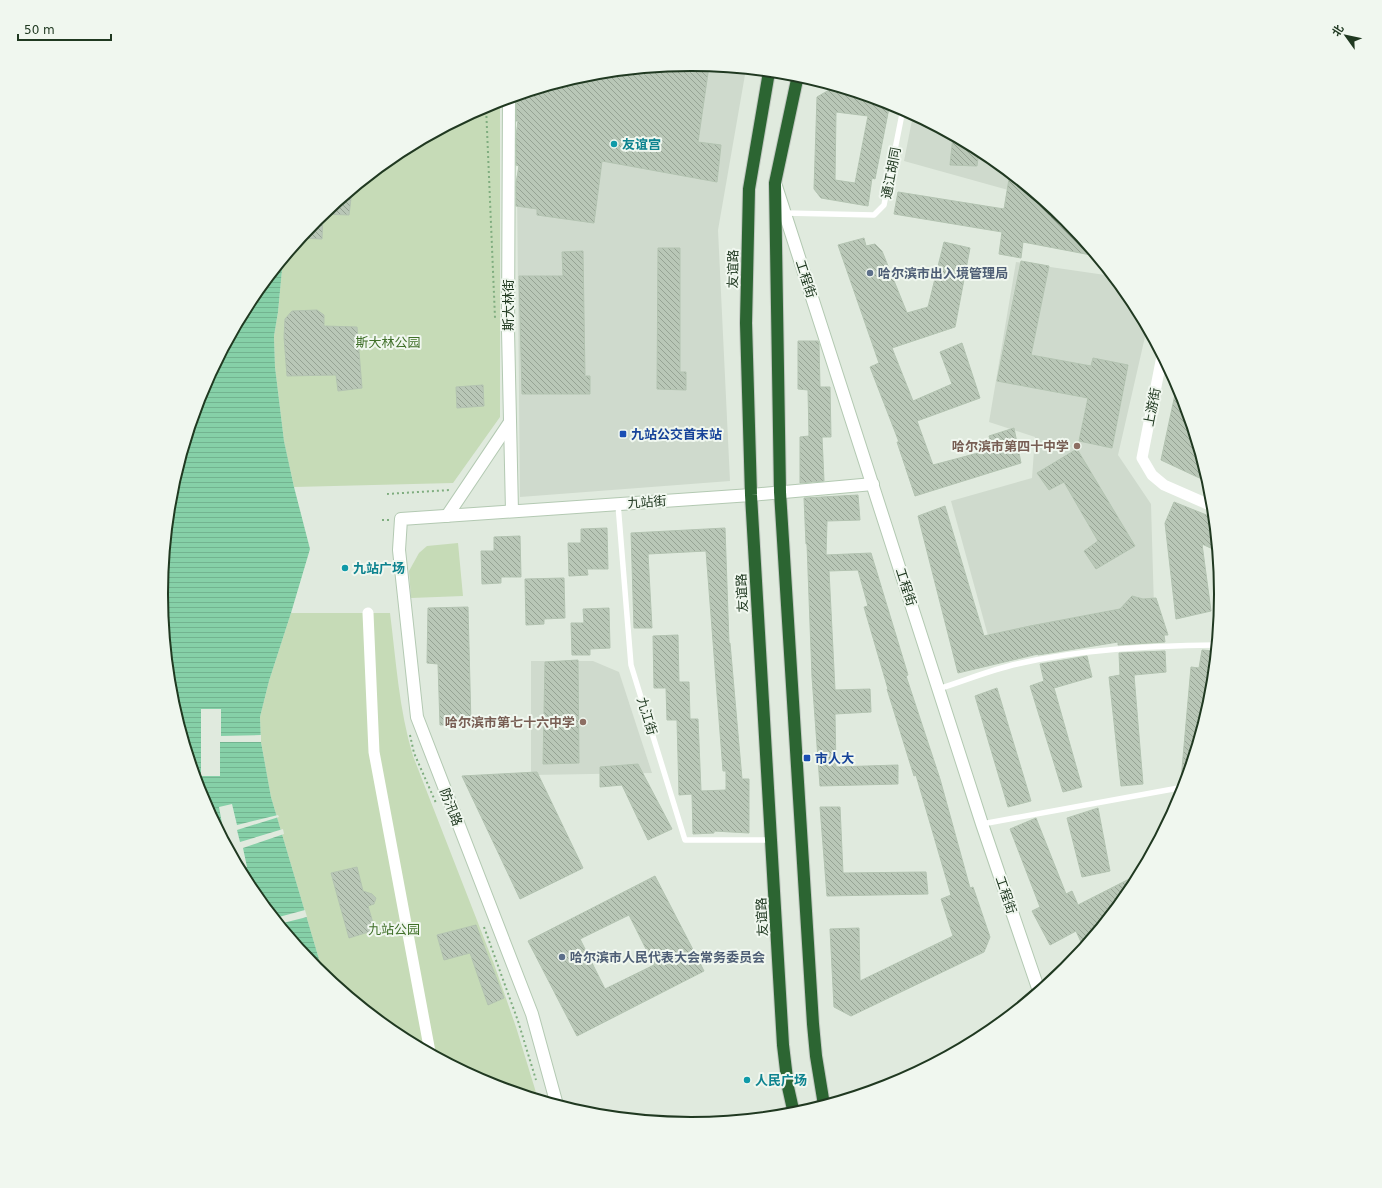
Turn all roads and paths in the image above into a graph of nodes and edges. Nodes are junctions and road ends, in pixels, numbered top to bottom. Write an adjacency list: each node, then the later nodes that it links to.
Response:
1 (768, 77): 15 (highway, 友谊路)
2 (797, 82): 6 (highway)
3 (509, 104): 10 (street, 斯大林街)
4 (486, 113): 8 (path)
5 (902, 116): 7 (lane, 通江胡同)
6 (776, 183): 7 (street, 工程街); 13 (highway)
7 (785, 213): 11 (street, 工程街)
8 (495, 320)
9 (1160, 364): 16 (street, 上游街)
10 (510, 422): 18 (street, 斯大林街); 19 (street)
11 (873, 484): 13 (street, 九站街); 23 (street, 工程街)
12 (457, 490): 14 (path)
13 (780, 492): 15 (street, 九站街); 30 (highway)
14 (387, 494)
15 (751, 495): 17 (street, 九站街); 26 (highway, 友谊路)
16 (1206, 503)
17 (618, 504): 18 (street, 九站街); 26 (lane, 九江街)
18 (512, 511): 19 (street, 九站街)
19 (447, 516): 20 (street, 九站街)
20 (421, 518): 29 (street, 防汛路)
21 (368, 613): 28 (street)
22 (1211, 645): 23 (lane)
23 (938, 689): 25 (street, 工程街)
24 (1176, 787): 25 (lane)
25 (982, 824): 27 (street, 工程街)
26 (771, 840): 31 (highway, 友谊路)
27 (1037, 986)
28 (429, 1047)
29 (555, 1099)
30 (823, 1100)
31 (793, 1107)

